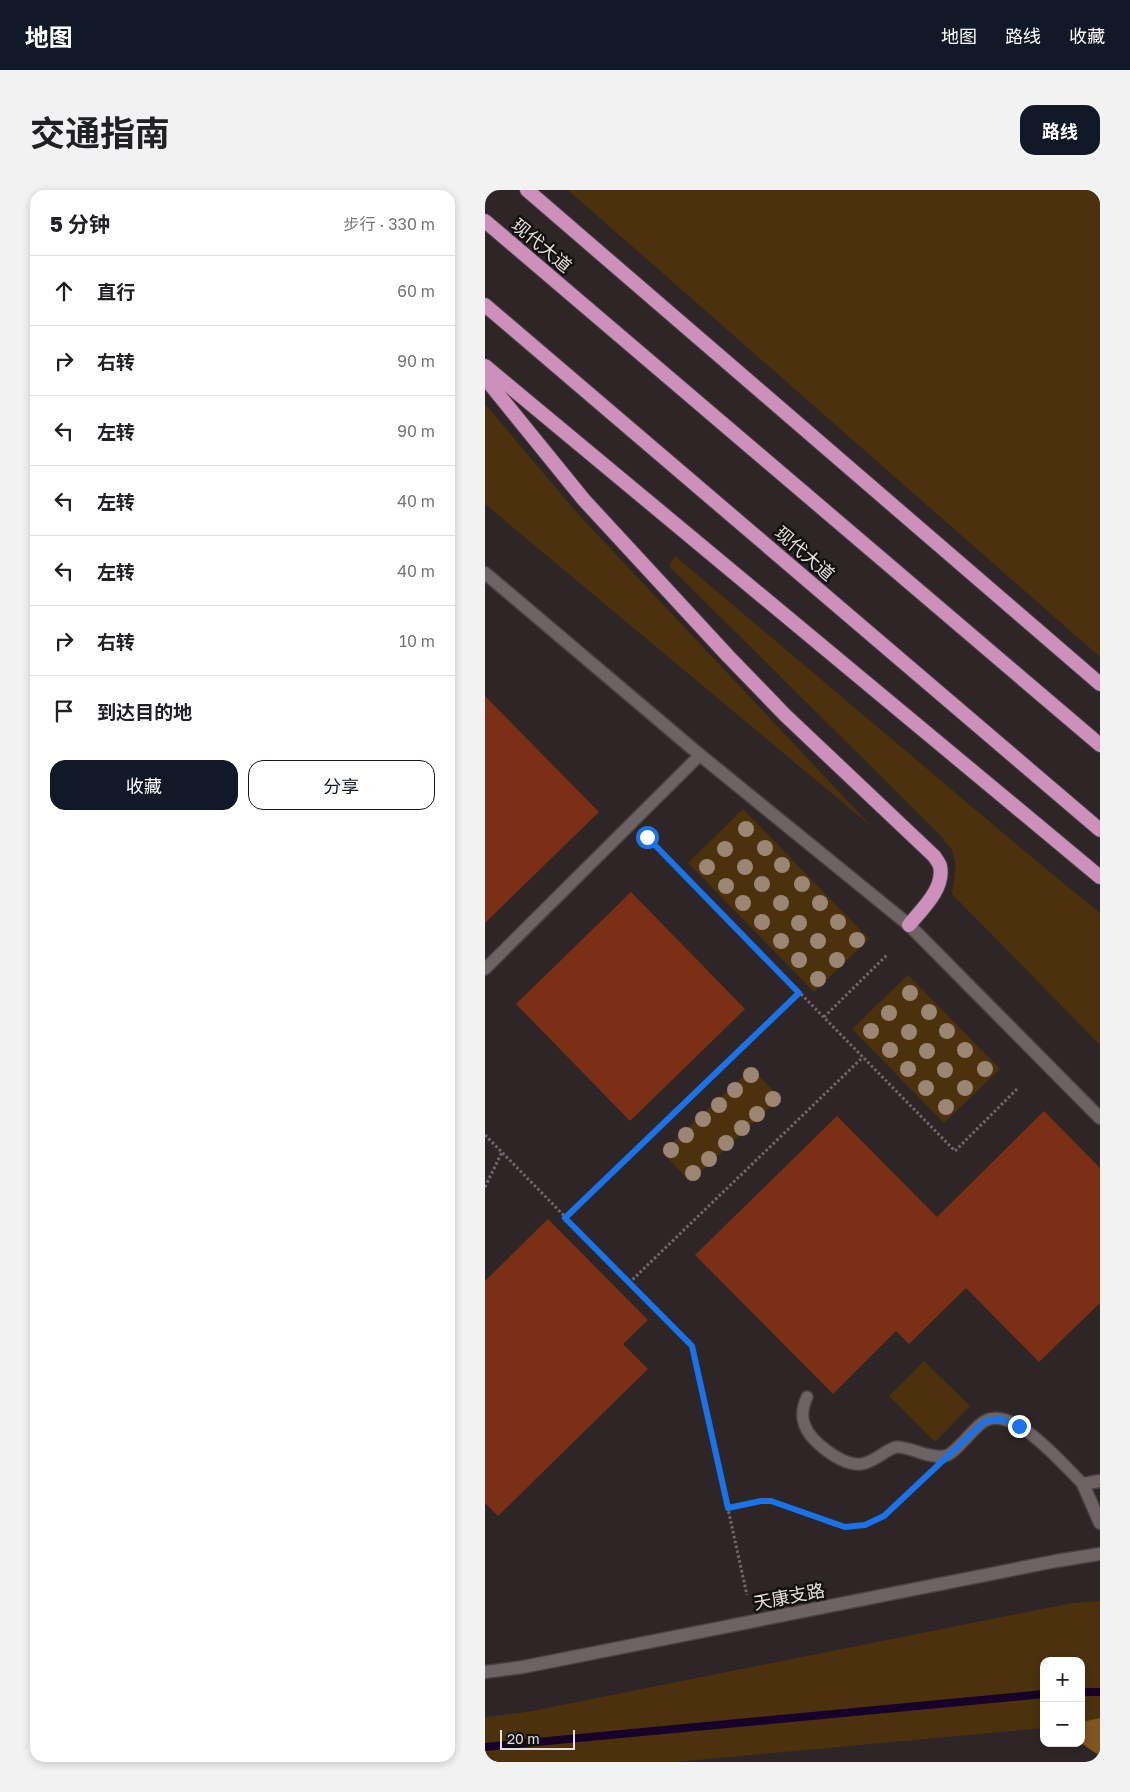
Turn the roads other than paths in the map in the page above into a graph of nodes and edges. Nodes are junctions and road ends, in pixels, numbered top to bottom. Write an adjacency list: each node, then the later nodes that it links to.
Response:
1 (527, 190): 7 (highway)
2 (485, 221): 8 (highway, 现代大道)
3 (485, 305): 10 (highway, 现代大道)
4 (485, 366): 11 (highway)
5 (485, 378): 12 (highway)
6 (485, 573): 9 (street)
7 (1100, 684)
8 (1100, 745)
9 (700, 755): 12 (street); 13 (lane)
10 (1100, 830)
11 (1100, 877)
12 (909, 925): 14 (street)
13 (485, 969)
14 (1100, 1118)
15 (807, 1397): 17 (lane)
16 (1100, 1480): 17 (street)
17 (1083, 1484): 18 (street)
18 (1100, 1523)
19 (1100, 1554): 20 (street, 天康支路)
20 (485, 1672)

